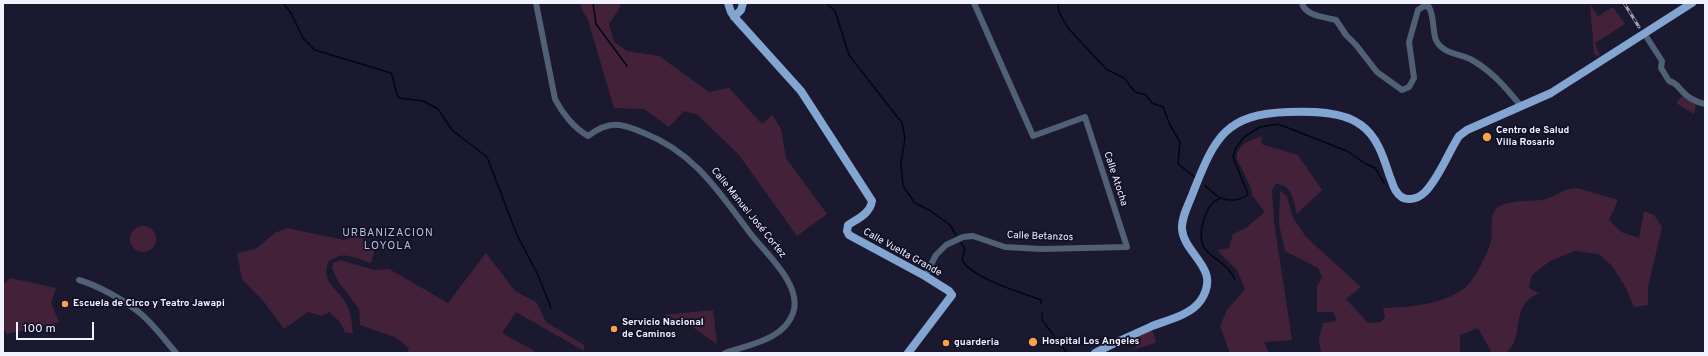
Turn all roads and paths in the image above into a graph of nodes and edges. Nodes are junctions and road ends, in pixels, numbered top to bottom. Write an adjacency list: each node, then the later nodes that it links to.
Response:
1 (536, 3): 16 (street, Calle Manuel José Cortez)
2 (728, 3): 8 (main road)
3 (743, 3): 8 (main road)
4 (974, 3): 12 (street, Calle Atocha)
5 (1302, 3): 11 (street)
6 (1692, 3): 7 (main road)
7 (1684, 6): 9 (main road)
8 (734, 16): 13 (main road, Calle Vuelta Grande)
9 (1644, 33): 10 (street); 11 (main road)
10 (1705, 104)
11 (1521, 106): 18 (main road)
12 (1127, 247): 13 (street, Calle Betanzos)
13 (925, 276): 17 (main road, Calle Vuelta Grande)
14 (79, 280): 15 (street)
15 (176, 353)
16 (725, 353)
17 (908, 353)
18 (1095, 353)

